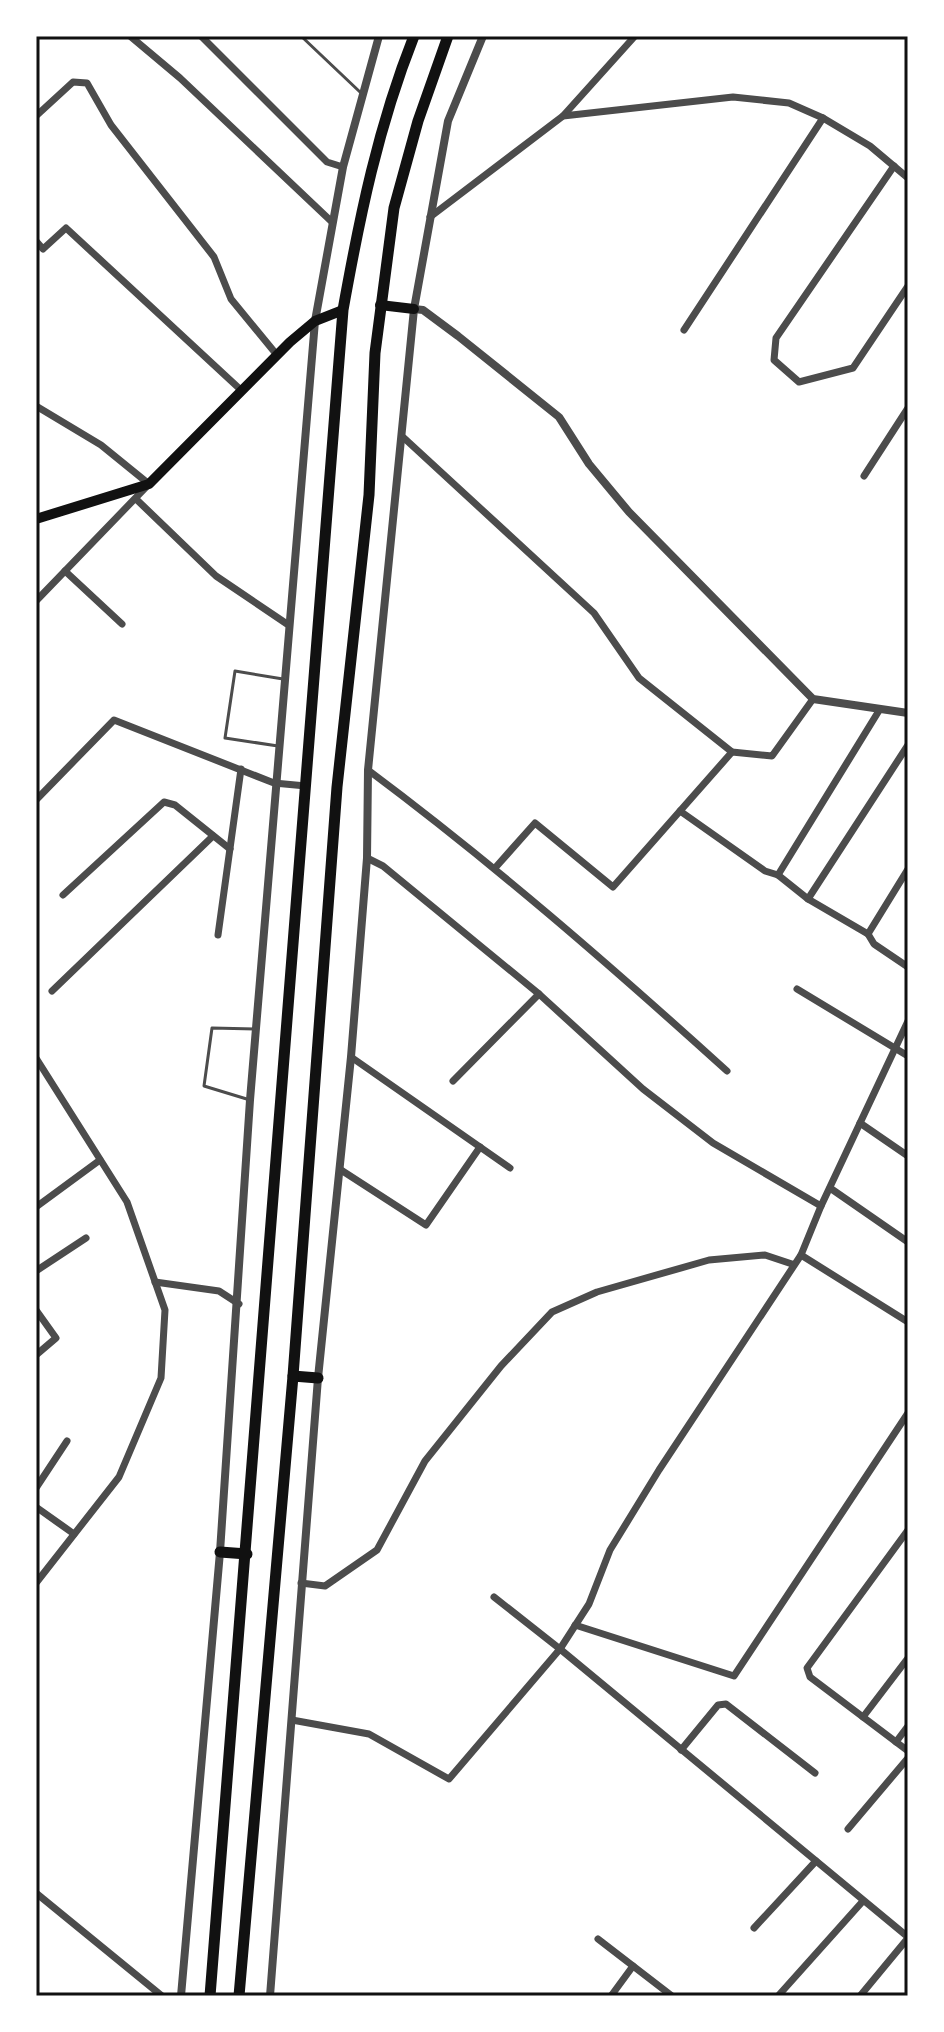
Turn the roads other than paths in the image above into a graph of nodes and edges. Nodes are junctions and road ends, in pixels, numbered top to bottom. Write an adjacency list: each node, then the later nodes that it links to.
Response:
1 (130, 36): 17 (street)
2 (201, 36): 14 (street)
3 (301, 36): 9 (lane)
4 (379, 36): 9 (street)
5 (414, 36): 22 (highway)
6 (448, 36): 20 (highway)
7 (483, 36): 16 (street)
8 (635, 36): 11 (street)
9 (363, 95): 14 (street)
10 (36, 116): 25 (street)
11 (563, 116): 12 (street); 16 (street)
12 (823, 118): 13 (street); 24 (street)
13 (894, 166): 15 (street); 19 (street)
14 (343, 167): 17 (street)
15 (908, 177)
16 (430, 217): 21 (street)
17 (332, 222): 23 (street)
18 (36, 241): 26 (street)
19 (908, 286)
20 (380, 305): 21 (main road); 93 (highway)
21 (414, 309): 29 (street); 39 (street)
22 (343, 310): 23 (main road); 48 (highway)
23 (315, 321): 25 (main road); 37 (street)
24 (684, 330)
25 (277, 355): 26 (main road)
26 (242, 391): 31 (main road)
27 (36, 406): 31 (street)
28 (908, 408): 30 (street)
29 (404, 438): 44 (street); 46 (street)
30 (864, 476)
31 (149, 484): 32 (street); 33 (main road)
32 (136, 499): 34 (street); 37 (street)
33 (36, 519)
34 (65, 571): 35 (street); 36 (street)
35 (36, 601)
36 (122, 624)
37 (287, 624): 38 (street)
38 (283, 679): 43 (street); 43 (lane)
39 (813, 699): 40 (street); 44 (street)
40 (880, 709): 41 (street); 56 (street)
41 (908, 713)
42 (908, 745): 58 (street)
43 (278, 746): 47 (street)
44 (732, 752): 50 (street)
45 (241, 769): 47 (street); 49 (street); 52 (street)
46 (368, 770): 53 (street); 54 (street)
47 (274, 783): 48 (street); 66 (street)
48 (306, 786): 102 (highway)
49 (36, 800)
50 (680, 811): 54 (street); 56 (street)
51 (213, 836): 52 (street); 57 (street); 63 (street)
52 (230, 849): 60 (street)
53 (367, 858): 64 (street); 69 (street)
54 (495, 868): 71 (street)
55 (908, 869): 59 (street)
56 (778, 875): 58 (street)
57 (63, 895)
58 (808, 899): 59 (street)
59 (868, 934): 61 (street)
60 (218, 935)
61 (908, 967)
62 (797, 989): 67 (street)
63 (52, 991)
64 (539, 994): 72 (street); 82 (street)
65 (908, 1021): 67 (street)
66 (258, 1029): 73 (street); 73 (lane)
67 (896, 1047): 68 (street); 74 (street)
68 (908, 1056)
69 (351, 1057): 75 (street); 79 (street)
70 (36, 1058): 77 (street)
71 (727, 1071)
72 (453, 1081)
73 (250, 1100): 89 (street)
74 (860, 1123): 76 (street); 80 (street)
75 (480, 1147): 78 (street); 79 (street)
76 (908, 1156)
77 (100, 1160): 81 (street); 88 (street)
78 (510, 1168)
79 (341, 1170): 94 (street)
80 (830, 1188): 82 (street); 84 (street)
81 (36, 1206)
82 (821, 1206): 85 (street)
83 (86, 1238): 87 (street)
84 (908, 1242)
85 (801, 1255): 86 (street); 91 (street)
86 (792, 1264): 104 (street); 106 (street)
87 (36, 1271)
88 (155, 1282): 89 (street); 100 (street)
89 (239, 1304): 101 (street)
90 (36, 1310): 92 (street)
91 (908, 1322)
92 (36, 1355)
93 (293, 1376): 94 (highway); 128 (highway)
94 (318, 1378): 104 (street)
95 (908, 1413): 106 (street)
96 (67, 1441): 97 (street)
97 (36, 1488)
98 (36, 1507): 100 (street)
99 (908, 1530): 109 (street)
100 (74, 1534): 103 (street)
101 (220, 1552): 102 (highway); 126 (street)
102 (247, 1554): 127 (highway)
103 (36, 1583)
104 (301, 1583): 110 (street)
105 (494, 1597): 107 (street)
106 (575, 1625): 107 (street)
107 (560, 1649): 110 (street); 113 (street)
108 (908, 1658): 109 (street)
109 (863, 1717): 112 (street)
110 (292, 1720): 129 (street)
111 (908, 1726): 112 (street)
112 (896, 1742): 114 (street)
113 (681, 1750): 116 (street); 118 (street)
114 (908, 1751)
115 (908, 1758): 117 (street)
116 (815, 1773)
117 (848, 1829)
118 (816, 1861): 120 (street); 121 (street)
119 (36, 1893): 125 (street)
120 (863, 1901): 122 (street); 132 (street)
121 (754, 1928)
122 (908, 1938): 133 (street)
123 (598, 1939): 124 (street)
124 (633, 1966): 130 (street); 131 (street)
125 (162, 1996)
126 (181, 1996)
127 (210, 1996)
128 (239, 1996)
129 (270, 1996)
130 (611, 1996)
131 (672, 1996)
132 (778, 1996)
133 (860, 1996)

